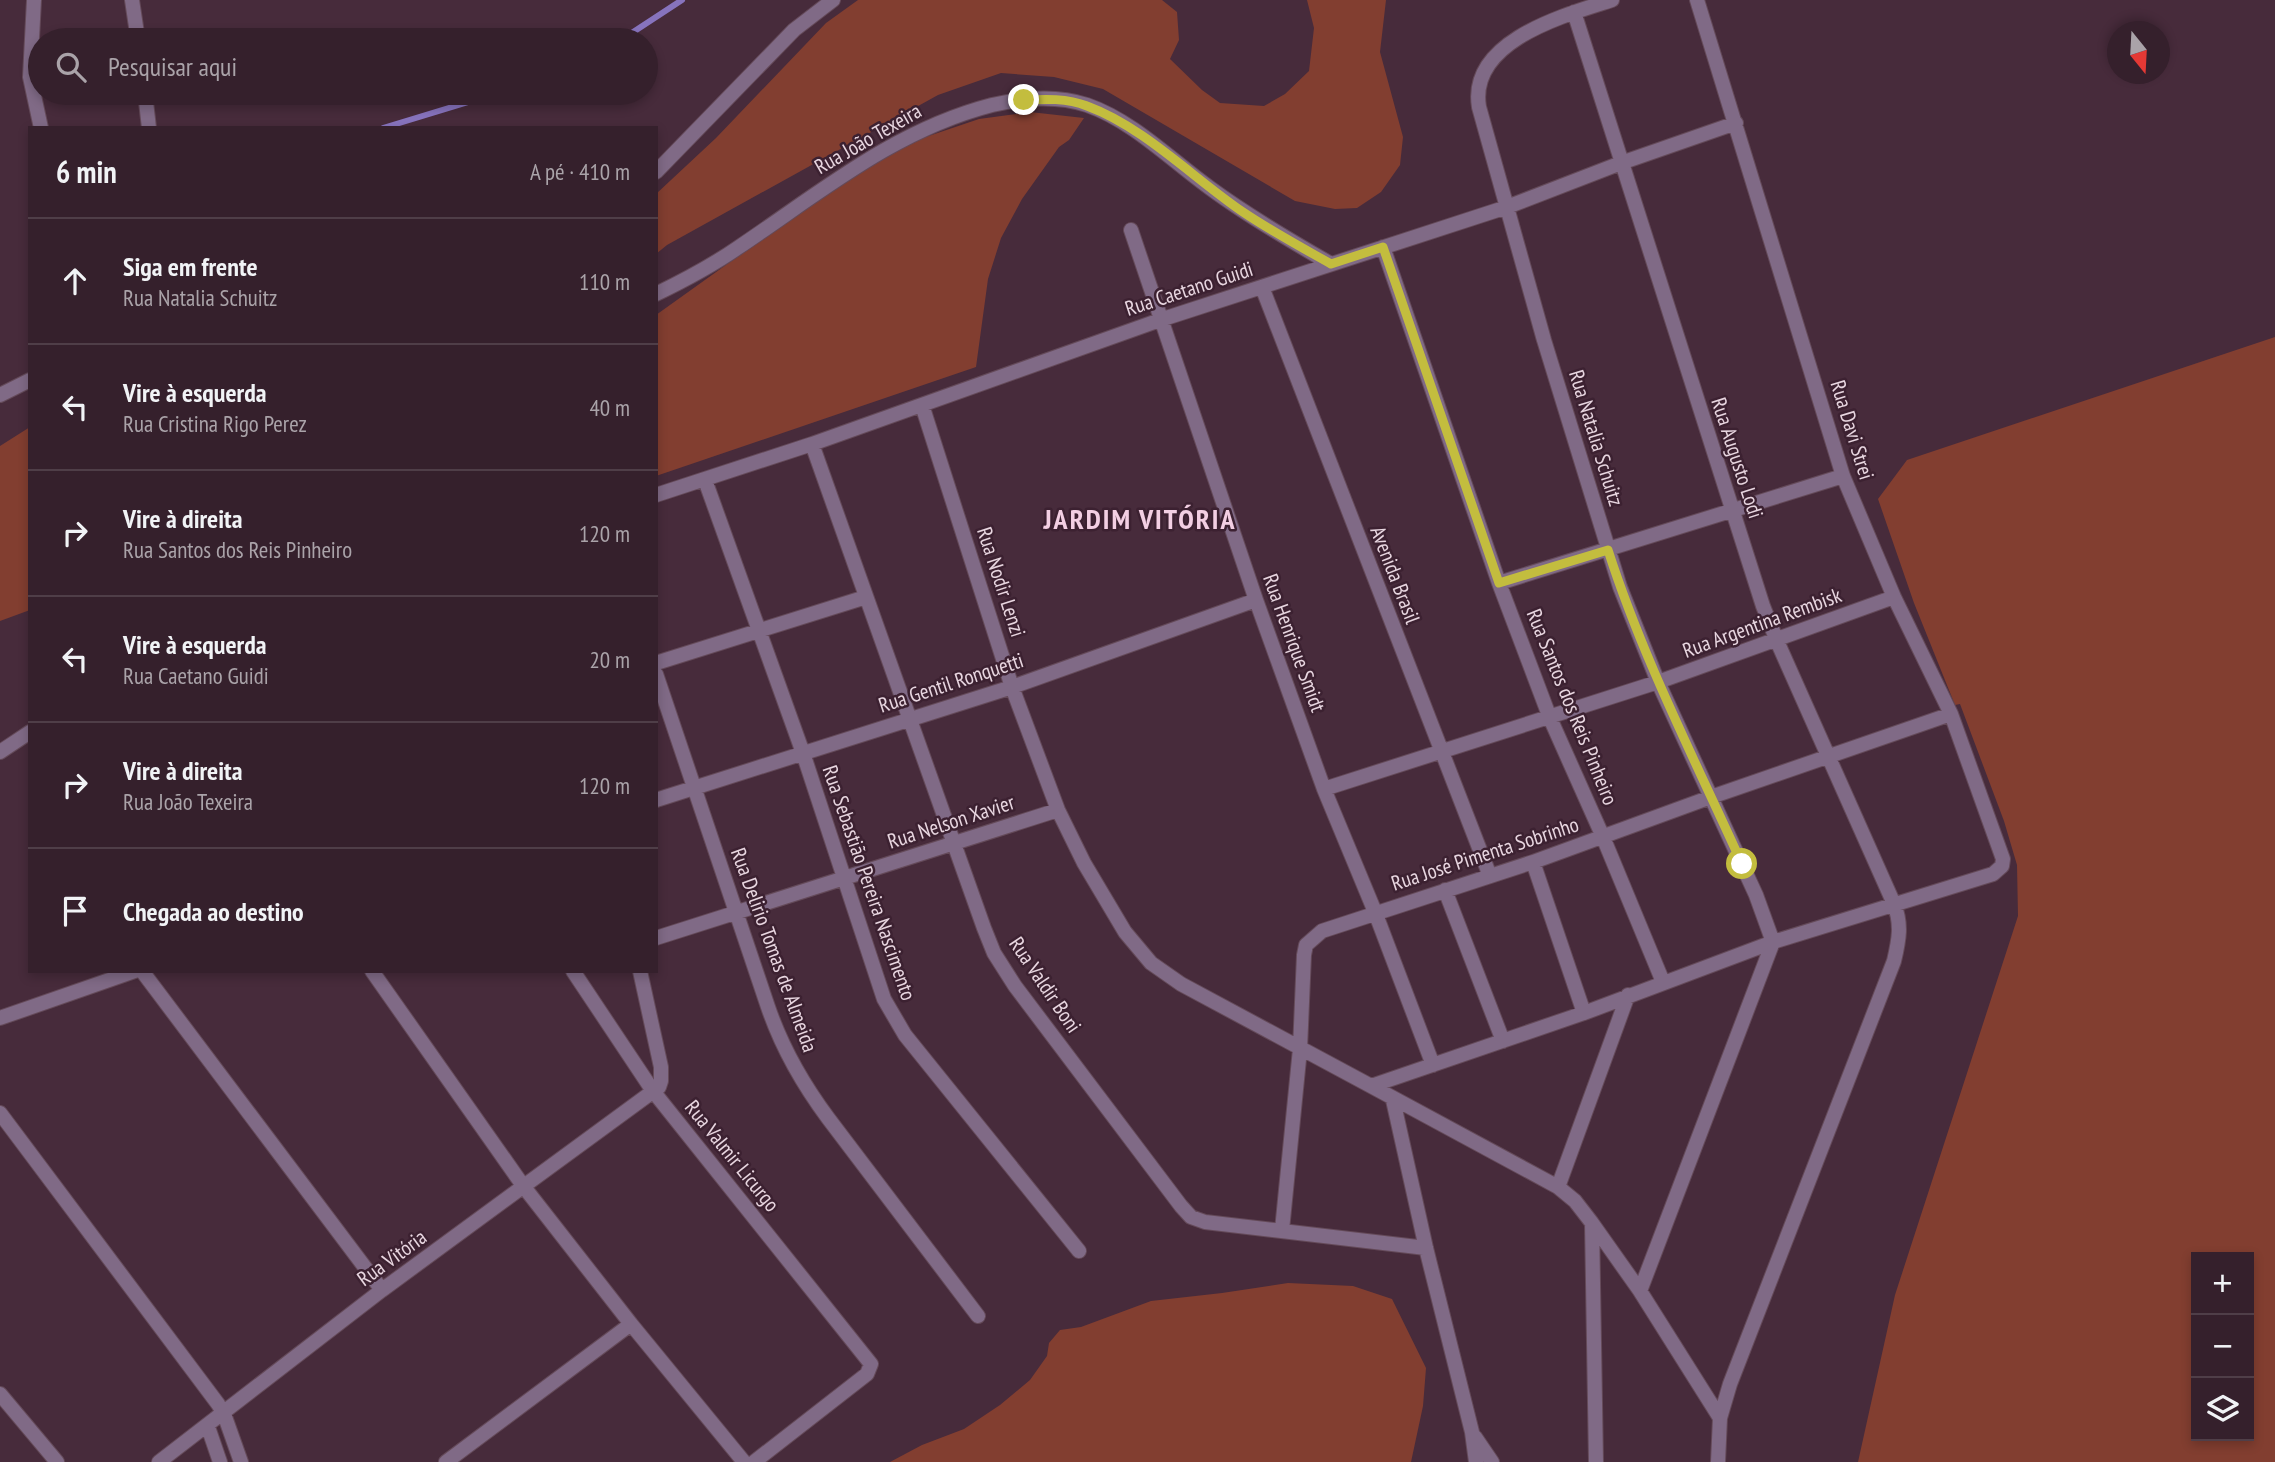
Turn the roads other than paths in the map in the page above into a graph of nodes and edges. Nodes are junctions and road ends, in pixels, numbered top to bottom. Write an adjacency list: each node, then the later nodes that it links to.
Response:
1 (34, 0): 7 (street)
2 (132, 0): 8 (street)
3 (832, 0): 15 (street)
4 (1612, 0): 6 (street, Rua Natalia Schuitz)
5 (1697, 0): 11 (street, Rua Davi Strei)
6 (1574, 12): 14 (street, Rua Augusto Lodi); 16 (street, Rua Natalia Schuitz)
7 (33, 28)
8 (136, 28)
9 (36, 105): 12 (street)
10 (146, 105): 13 (street)
11 (1736, 123): 14 (street, Rua Caetano Guidi); 27 (street, Rua Davi Strei)
12 (41, 126)
13 (149, 126)
14 (1621, 163): 16 (street, Rua Caetano Guidi); 30 (street, Rua Augusto Lodi)
15 (658, 170)
16 (1507, 207): 18 (street, Rua Caetano Guidi); 31 (street, Rua Natalia Schuitz)
17 (1131, 230): 22 (street, Rua Henrique Smidt)
18 (1383, 247): 19 (street, Rua Caetano Guidi); 32 (street, Rua Santos dos Reis Pinheiro)
19 (1331, 264): 20 (street, Rua Caetano Guidi); 21 (street, Rua João Texeira)
20 (1262, 287): 22 (street, Rua Caetano Guidi); 46 (street, Avenida Brasil)
21 (658, 294)
22 (1160, 320): 25 (street, Rua Caetano Guidi); 35 (street, Rua Henrique Smidt)
23 (28, 381): 24 (street)
24 (0, 396)
25 (922, 405): 26 (street, Rua Caetano Guidi); 41 (street, Rua Nodir Lenzi)
26 (812, 444): 28 (street, Rua Caetano Guidi); 33 (street, Rua Valdir Boni)
27 (1843, 476): 30 (street); 34 (street, Rua Davi Strei)
28 (705, 480): 29 (street, Rua Caetano Guidi); 36 (street, Rua Sebastião Pereira Nascimento)
29 (658, 494)
30 (1731, 512): 31 (street); 37 (street, Rua Augusto Lodi)
31 (1608, 550): 32 (street); 40 (street, Rua Natalia Schuitz)
32 (1499, 583): 44 (street, Rua Santos dos Reis Pinheiro)
33 (866, 597): 36 (street); 43 (street, Rua Valdir Boni)
34 (1894, 597): 37 (street, Rua Argentina Rembisk); 42 (street, Rua Davi Strei)
35 (1256, 600): 41 (street, Rua Gentil Ronquetti); 51 (street, Rua Henrique Smidt)
36 (760, 631): 38 (street); 48 (street, Rua Sebastião Pereira Nascimento)
37 (1777, 641): 40 (street, Rua Argentina Rembisk); 49 (street, Rua Augusto Lodi)
38 (658, 662)
39 (658, 680): 50 (street, Rua Delirio Tomas de Almeida)
40 (1658, 682): 44 (street, Rua Argentina Rembisk); 52 (street, Rua Natalia Schuitz)
41 (1012, 687): 43 (street, Rua Gentil Ronquetti); 54 (street, Rua Nodir Lenzi)
42 (1951, 714): 49 (street, Rua José Pimenta Sobrinho); 61 (street, Rua Davi Strei)
43 (909, 718): 48 (street, Rua Gentil Ronquetti); 56 (street, Rua Valdir Boni)
44 (1550, 718): 46 (street, Rua Argentina Rembisk); 55 (street, Rua Santos dos Reis Pinheiro)
45 (28, 734): 47 (street)
46 (1440, 751): 51 (street, Rua Argentina Rembisk); 58 (street, Avenida Brasil)
47 (0, 752)
48 (803, 753): 50 (street, Rua Gentil Ronquetti); 59 (street, Rua Sebastião Pereira Nascimento)
49 (1829, 756): 52 (street, Rua José Pimenta Sobrinho); 61 (street, Rua Augusto Lodi)
50 (695, 789): 53 (street, Rua Gentil Ronquetti); 63 (street, Rua Delirio Tomas de Almeida)
51 (1324, 789): 62 (street, Rua Henrique Smidt)
52 (1711, 797): 55 (street, Rua José Pimenta Sobrinho); 65 (street, Rua Natalia Schuitz)
53 (658, 799)
54 (1058, 810): 56 (street, Rua Nelson Xavier); 76 (street, Rua Nodir Lenzi)
55 (1604, 837): 57 (street, Rua José Pimenta Sobrinho); 71 (street, Rua Santos dos Reis Pinheiro)
56 (953, 844): 59 (street, Rua Nelson Xavier); 85 (street, Rua Valdir Boni)
57 (1532, 862): 58 (street, Rua José Pimenta Sobrinho); 73 (street)
58 (1490, 876): 60 (street, Rua José Pimenta Sobrinho)
59 (844, 878): 63 (street, Rua Nelson Xavier); 87 (street, Rua Sebastião Pereira Nascimento)
60 (1445, 890): 62 (street, Rua José Pimenta Sobrinho); 75 (street)
61 (1894, 904): 65 (street); 94 (street, Rua Augusto Lodi)
62 (1375, 912): 76 (street, Rua José Pimenta Sobrinho); 77 (street, Rua Henrique Smidt)
63 (736, 914): 64 (street, Rua Nelson Xavier); 90 (street, Rua Delirio Tomas de Almeida)
64 (658, 937)
65 (1773, 942): 71 (street); 89 (street)
66 (129, 973): 74 (street)
67 (144, 973): 88 (street)
68 (373, 973): 82 (street)
69 (574, 973): 79 (street, Rua Valmir Licurgo)
70 (640, 973): 79 (street)
71 (1662, 982): 72 (street)
72 (1628, 995): 73 (street); 83 (street)
73 (1584, 1013): 75 (street)
74 (0, 1018)
75 (1503, 1041): 77 (street)
76 (1300, 1049): 78 (street, Rua Nodir Lenzi); 85 (street, Rua José Pimenta Sobrinho)
77 (1433, 1065): 78 (street)
78 (1371, 1087): 80 (street, Rua Nodir Lenzi)
79 (653, 1091): 82 (street, Rua Vitória); 103 (street, Rua Valmir Licurgo)
80 (1393, 1100): 83 (street, Rua Nodir Lenzi); 86 (street)
81 (0, 1113): 93 (street)
82 (524, 1187): 88 (street, Rua Vitória); 91 (street)
83 (1558, 1187): 84 (street, Rua Nodir Lenzi)
84 (1592, 1223): 89 (street, Rua Nodir Lenzi); 106 (street)
85 (1282, 1230): 86 (street, Rua Valdir Boni)
86 (1426, 1248): 96 (street)
87 (1079, 1251)
88 (382, 1290): 93 (street, Rua Vitória)
89 (1640, 1291): 94 (street, Rua Nodir Lenzi)
90 (978, 1316)
91 (631, 1324): 101 (street); 102 (street)
92 (0, 1394): 97 (street)
93 (224, 1414): 95 (street, Rua Vitória); 100 (street)
94 (1720, 1418): 107 (street, Rua Augusto Lodi)
95 (208, 1427): 98 (street, Rua Vitória); 99 (street)
96 (1472, 1432): 104 (street); 105 (street)
97 (57, 1462)
98 (159, 1462)
99 (220, 1462)
100 (242, 1462)
101 (446, 1462)
102 (744, 1462)
103 (754, 1462)
104 (1476, 1462)
105 (1492, 1462)
106 (1596, 1462)
107 (1718, 1462)

